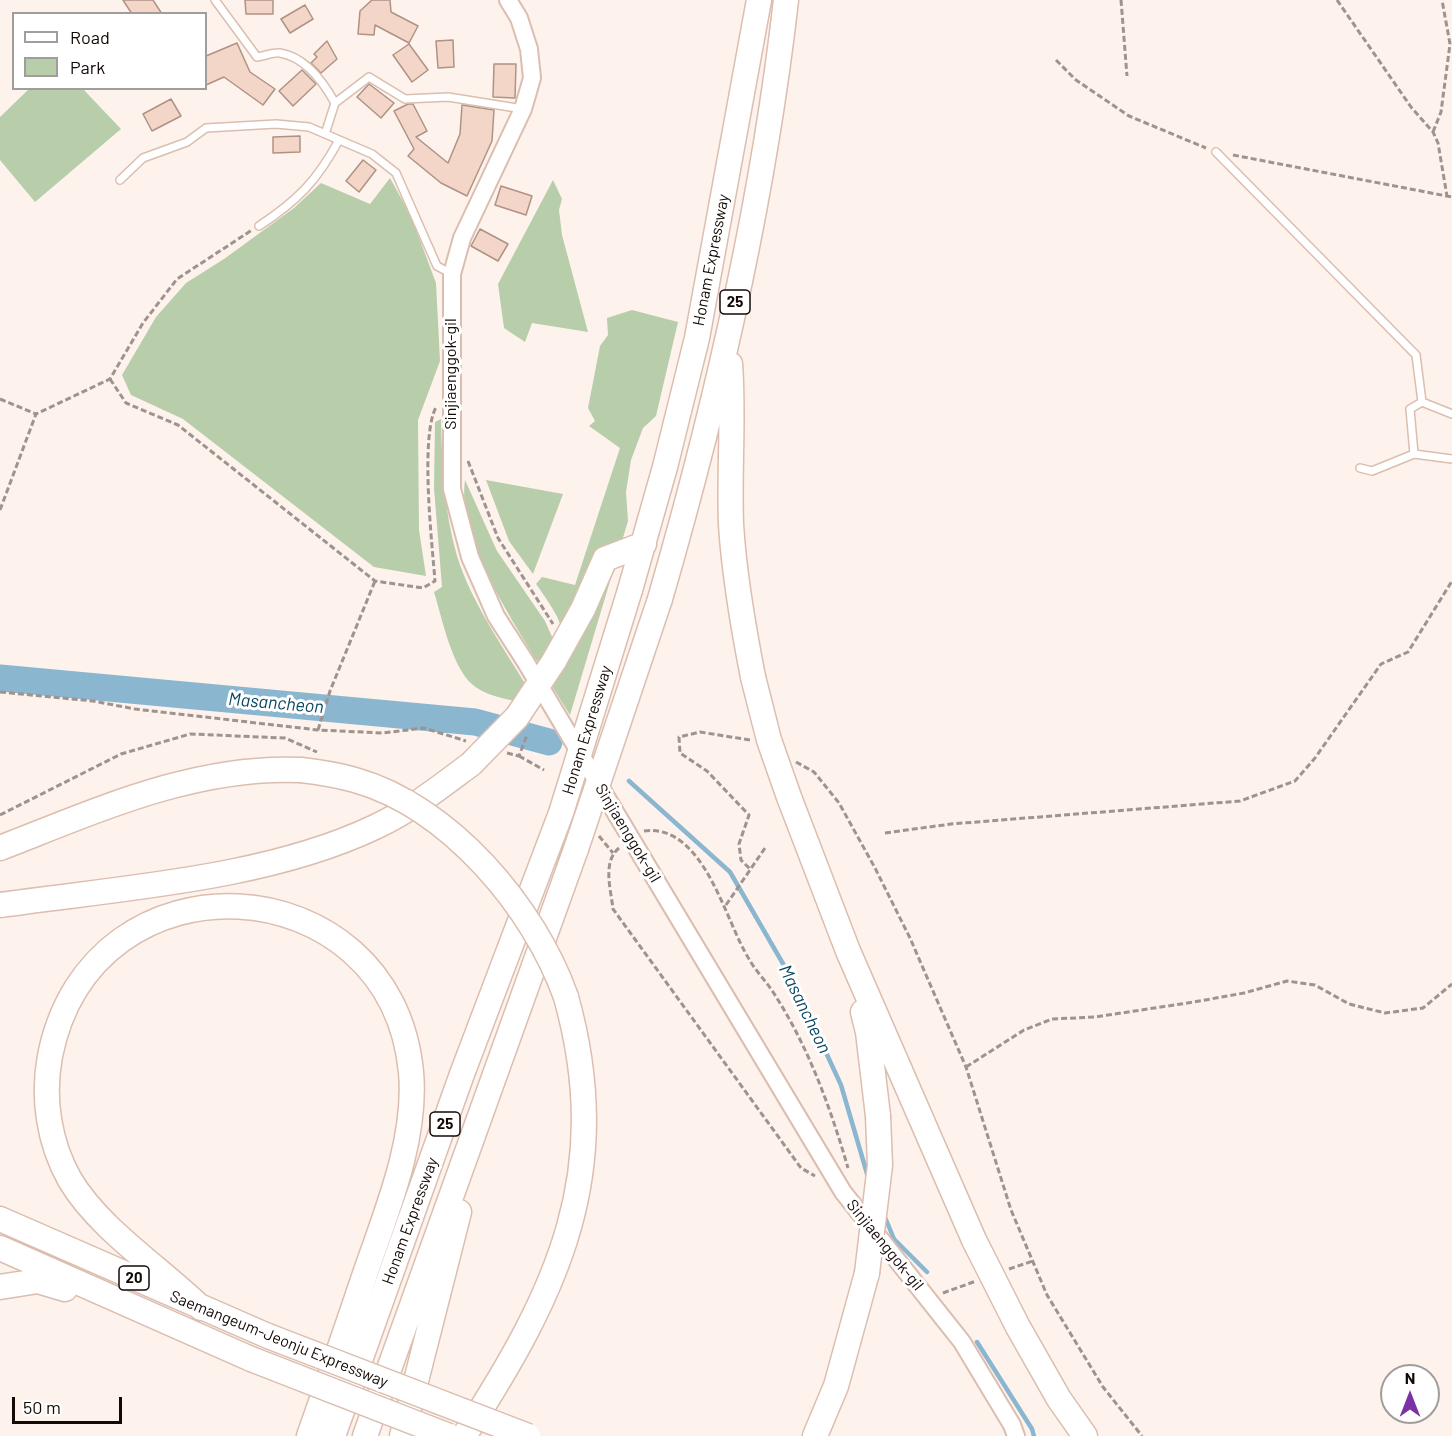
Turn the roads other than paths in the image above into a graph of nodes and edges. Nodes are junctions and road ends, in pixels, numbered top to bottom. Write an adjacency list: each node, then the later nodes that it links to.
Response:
1 (215, 0): 5 (lane)
2 (508, 0): 6 (street, Sinjiaenggok-gil)
3 (759, 0): 19 (highway, Honam Expressway / 25)
4 (786, 0): 13 (highway, Honam Expressway / 25)
5 (335, 103): 6 (lane); 7 (lane)
6 (523, 109): 12 (street, Sinjiaenggok-gil)
7 (325, 134): 8 (lane); 10 (lane)
8 (339, 140): 11 (lane); 12 (lane)
9 (1216, 152): 14 (lane)
10 (120, 180)
11 (259, 226)
12 (452, 274): 39 (street, Sinjiaenggok-gil, bridge)
13 (728, 333): 22 (highway, bridge); 24 (highway, Honam Expressway / 25, bridge)
14 (1422, 402): 15 (lane); 16 (lane)
15 (1452, 414)
16 (1414, 454): 17 (lane); 18 (lane)
17 (1452, 459)
18 (1360, 468)
19 (644, 544): 21 (highway, bridge); 23 (highway, Honam Expressway / 25, bridge)
20 (0, 848): 37 (highway, bridge)
21 (0, 905)
22 (848, 951): 31 (highway, bridge); 40 (highway)
23 (486, 1012): 25 (highway); 33 (highway, Honam Expressway / 25)
24 (496, 1071): 34 (highway, Honam Expressway / 25); 35 (highway)
25 (397, 1180): 30 (highway); 32 (highway)
26 (0, 1219): 30 (highway, Saemangeum-Jeonju Expressway / 20)
27 (0, 1248): 29 (highway, Saemangeum-Jeonju Expressway / 20)
28 (0, 1287): 29 (highway)
29 (125, 1305): 36 (highway, Saemangeum-Jeonju Expressway / 20, bridge)
30 (201, 1308): 38 (highway, Saemangeum-Jeonju Expressway / 20, bridge)
31 (817, 1432)
32 (309, 1436)
33 (333, 1436)
34 (365, 1436)
35 (402, 1436)
36 (449, 1436)
37 (464, 1436)
38 (528, 1436)
39 (1016, 1436)
40 (1085, 1436)

